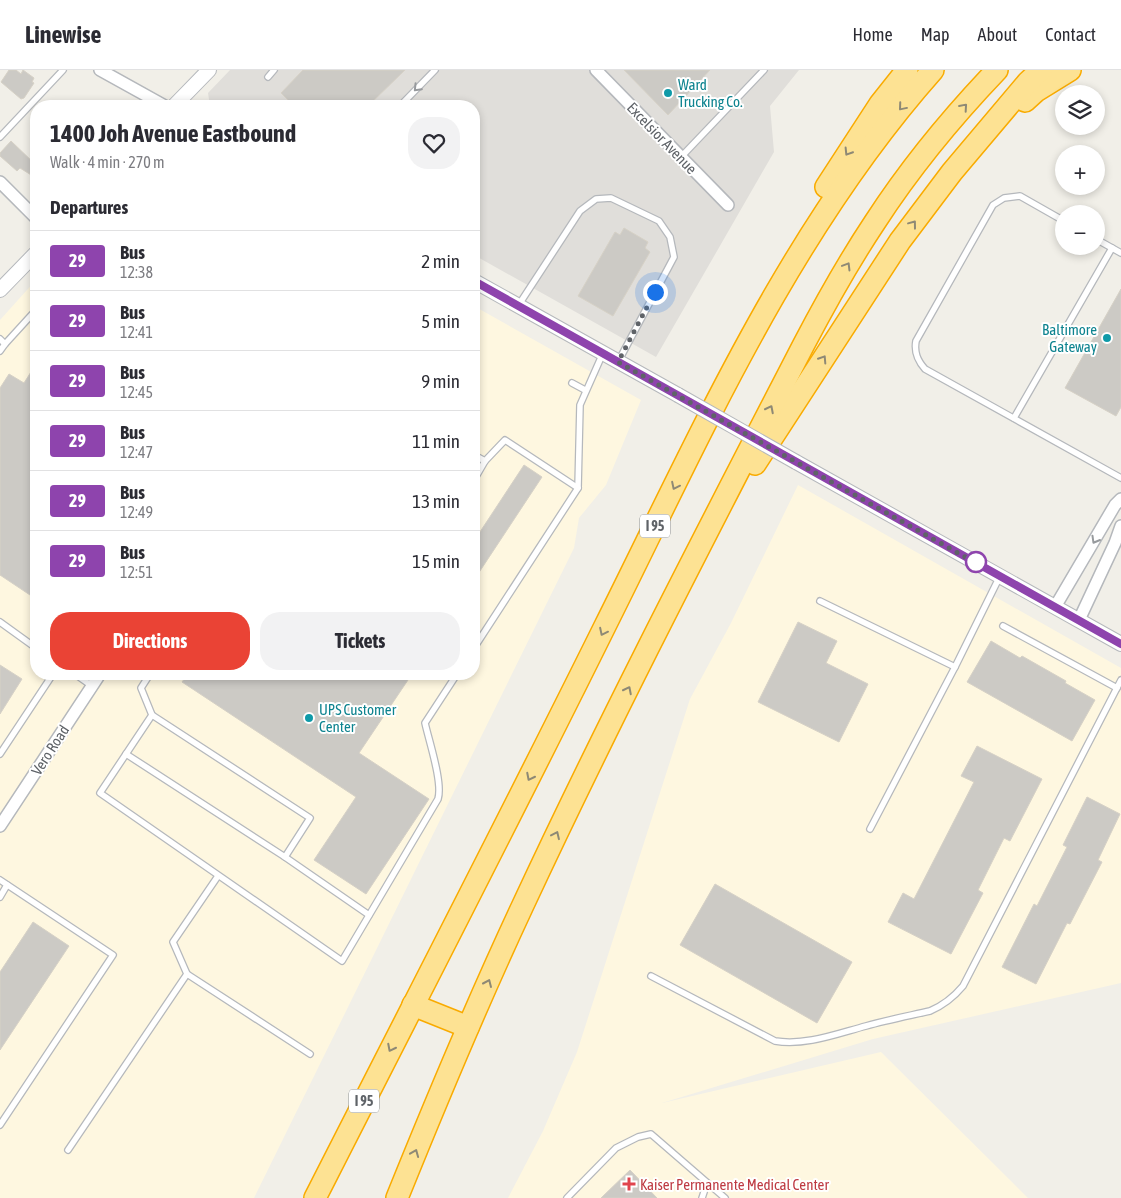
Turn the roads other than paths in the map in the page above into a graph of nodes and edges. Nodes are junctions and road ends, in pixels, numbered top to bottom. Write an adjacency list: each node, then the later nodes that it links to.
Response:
1 (63, 70): 14 (lane)
2 (100, 70): 15 (street)
3 (209, 70): 16 (street)
4 (274, 70): 13 (lane)
5 (435, 70): 17 (lane, one-way to 17)
6 (596, 70): 20 (street, Excelsior Avenue)
7 (764, 70): 20 (lane)
8 (907, 70): 42 (highway, one-way to 42)
9 (933, 70): 42 (highway, I 95, one-way to 42)
10 (997, 70): 50 (highway, one-way to 10)
11 (1041, 70): 21 (highway)
12 (1070, 70): 21 (highway)
13 (268, 77)
14 (35, 100)
15 (154, 100)
16 (180, 100)
17 (406, 100)
18 (30, 105): 19 (lane)
19 (0, 137)
20 (681, 158): 23 (street, Excelsior Avenue)
21 (952, 172): 50 (highway, one-way to 21)
22 (0, 182): 24 (street)
23 (728, 205)
24 (30, 212)
25 (1055, 216): 41 (lane)
26 (1105, 244): 27 (lane)
27 (1112, 248): 28 (lane); 41 (lane)
28 (1121, 253)
29 (30, 259): 31 (street)
30 (480, 284): 32 (street)
31 (0, 290)
32 (518, 306): 37 (street); 38 (lane)
33 (30, 317): 35 (lane)
34 (0, 339): 35 (lane)
35 (5, 344): 36 (lane)
36 (0, 351)
37 (603, 353): 38 (street); 40 (lane)
38 (618, 362): 51 (street, bridge)
39 (572, 383): 40 (lane)
40 (585, 390): 47 (lane)
41 (1014, 418): 46 (lane)
42 (693, 451): 82 (highway, I 95, one-way to 82)
43 (480, 459): 44 (lane)
44 (485, 462): 45 (lane); 47 (lane)
45 (480, 470)
46 (1121, 478)
47 (578, 488): 57 (lane)
48 (1121, 499): 53 (street, one-way to 53)
49 (1121, 526): 54 (street)
50 (692, 562): 83 (highway, one-way to 50)
51 (1000, 576): 53 (street); 60 (lane)
52 (820, 601): 60 (lane)
53 (1055, 607): 54 (street)
54 (1079, 620): 59 (street)
55 (0, 622): 58 (lane)
56 (1003, 626): 68 (lane)
57 (480, 639)
58 (30, 644)
59 (1121, 644)
60 (955, 667): 73 (lane)
61 (49, 680): 70 (lane)
62 (84, 680): 67 (lane)
63 (96, 680): 67 (street, Vero Road)
64 (146, 680): 69 (lane)
65 (453, 680): 79 (lane)
66 (1121, 680): 68 (lane)
67 (92, 686): 72 (street, Vero Road)
68 (1117, 688): 81 (lane)
69 (152, 715): 71 (lane); 74 (lane)
70 (0, 754)
71 (126, 754): 74 (lane); 75 (lane)
72 (0, 826)
73 (870, 829)
74 (285, 857): 79 (lane)
75 (218, 876): 79 (lane); 80 (lane)
76 (0, 880): 77 (lane)
77 (8, 885): 78 (lane); 85 (lane)
78 (0, 897)
79 (369, 915)
80 (187, 974): 84 (lane); 86 (lane)
81 (651, 976)
82 (413, 1005): 83 (highway); 88 (highway, I 95, one-way to 88)
83 (468, 1027): 89 (highway, one-way to 83)
84 (310, 1054)
85 (0, 1125)
86 (68, 1150)
87 (707, 1183): 90 (lane); 91 (lane); 92 (lane)
88 (315, 1198)
89 (397, 1198)
90 (567, 1198)
91 (702, 1198)
92 (725, 1198)

